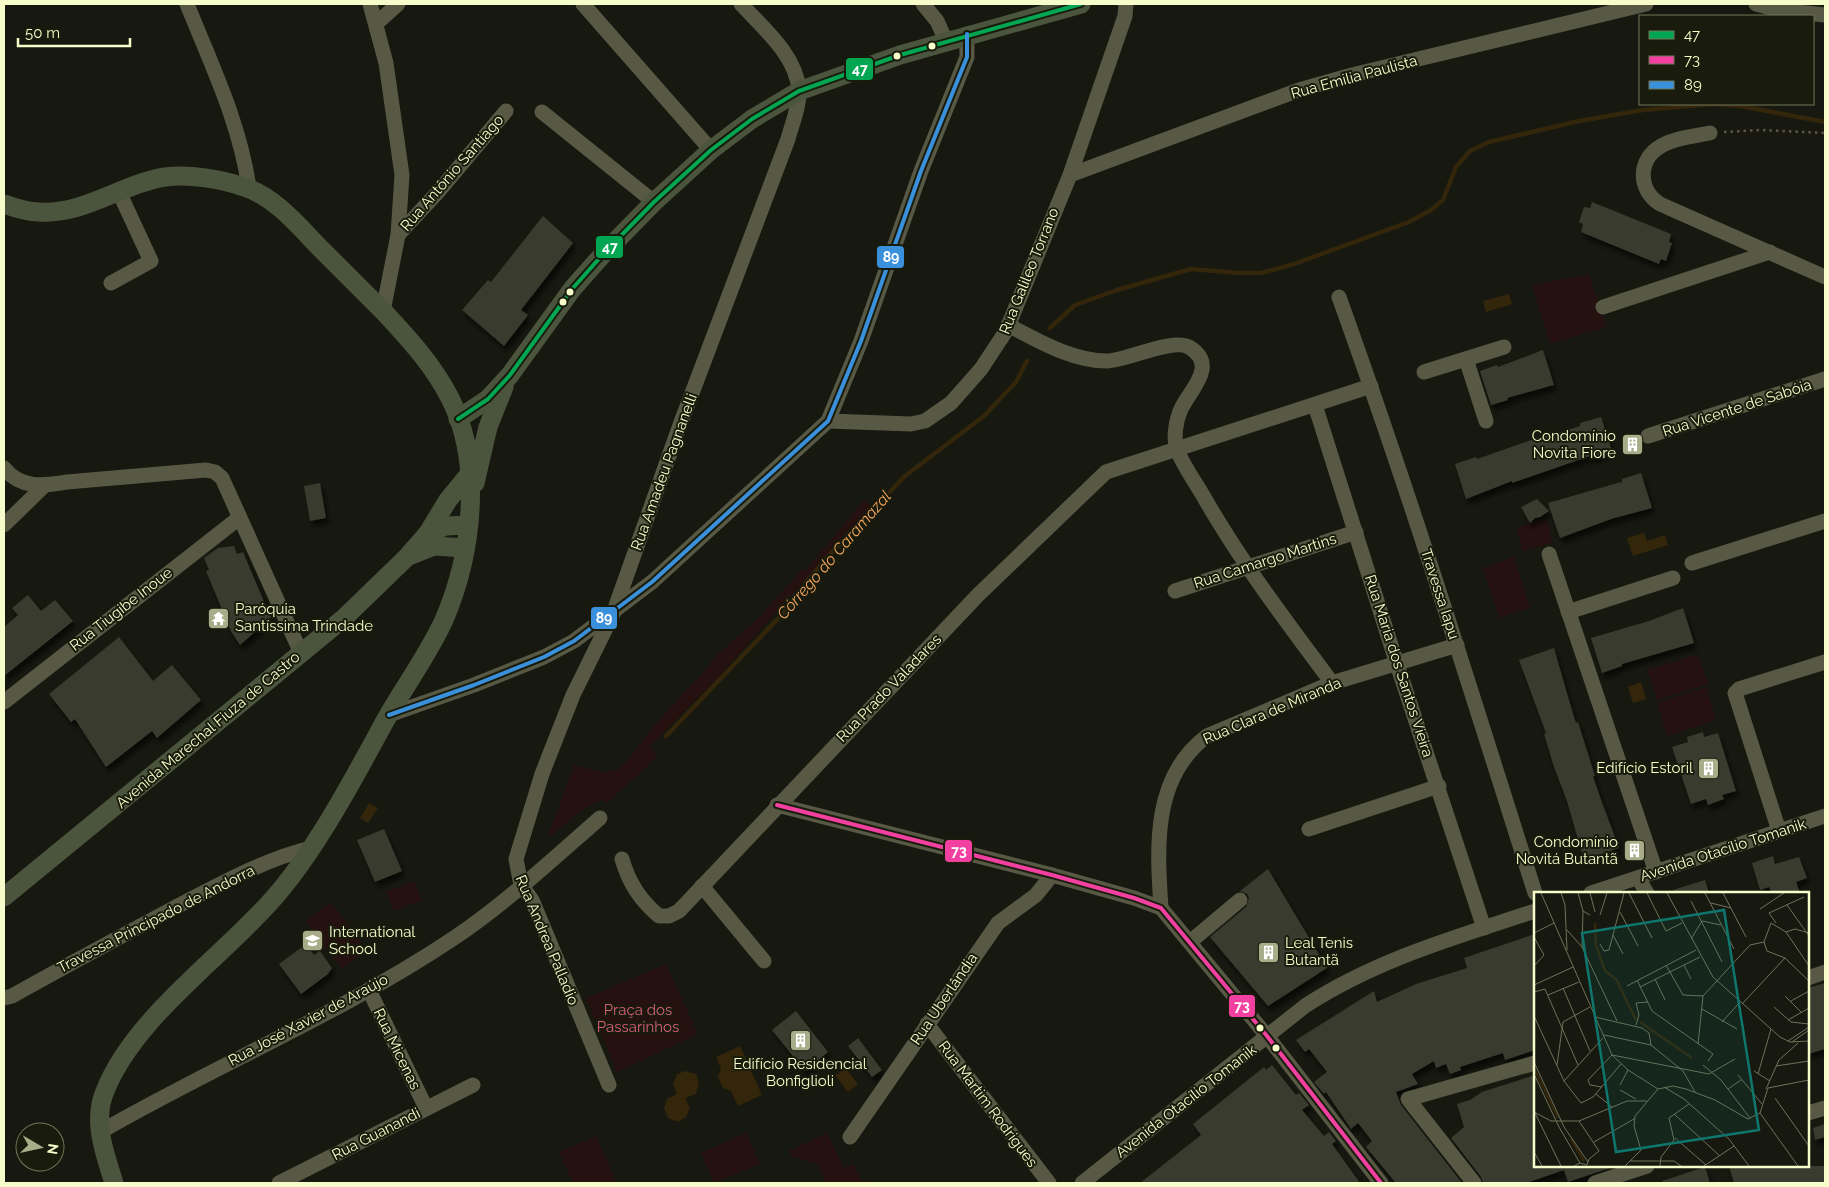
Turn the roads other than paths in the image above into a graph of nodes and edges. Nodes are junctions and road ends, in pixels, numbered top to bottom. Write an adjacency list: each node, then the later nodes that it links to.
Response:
1 (187, 4): 21 (street)
2 (370, 4): 12 (street)
3 (398, 4): 12 (street)
4 (583, 4): 19 (street)
5 (741, 4): 15 (street)
6 (923, 4): 14 (street)
7 (1080, 4): 13 (main road)
8 (1126, 4): 20 (street, Rua Galileo Torrano)
9 (1646, 4): 20 (street, Rua Emilia Paulista)
10 (1756, 4): 11 (street)
11 (1825, 15)
12 (377, 23): 25 (street)
13 (967, 34): 14 (main road); 41 (street)
14 (946, 41): 15 (main road)
15 (799, 91): 19 (main road); 63 (street, Rua Amadeu Pagnanelli)
16 (506, 111): 25 (street, Rua Antônio Santiago)
17 (542, 112): 23 (street)
18 (1710, 133): 26 (street)
19 (711, 150): 23 (main road)
20 (1070, 175): 32 (street, Rua Galileo Torrano)
21 (249, 188): 22 (main road); 31 (main road)
22 (119, 192): 24 (main road); 28 (street)
23 (654, 202): 36 (main road)
24 (4, 204)
25 (398, 235): 31 (street)
26 (1770, 252): 27 (street); 30 (street)
27 (1825, 277)
28 (111, 283)
29 (1339, 297): 38 (street, Travessa Iapu)
30 (1603, 307)
31 (383, 311): 40 (main road)
32 (1008, 325): 41 (street, Rua Galileo Torrano); 44 (street)
33 (1504, 347): 34 (street)
34 (1466, 359): 35 (street); 42 (street)
35 (1424, 372)
36 (510, 375): 40 (main road); 48 (main road)
37 (1825, 379): 43 (street, Rua Vicente de Sabóia)
38 (1371, 386): 39 (street); 64 (street, Travessa Iapu)
39 (1316, 405): 44 (street); 53 (street, Rua Maria dos Santos Vieira)
40 (458, 418): 46 (main road)
41 (828, 421): 63 (street)
42 (1486, 421)
43 (1648, 436)
44 (1177, 450): 59 (street); 72 (street, Rua Prado Valadares)
45 (4, 468): 47 (street)
46 (471, 472): 48 (main road); 54 (main road, Avenida Marechal Fiuza de Castro)
47 (44, 486): 49 (street); 51 (street)
48 (471, 497): 52 (main road)
49 (239, 518): 65 (street); 69 (street, Rua Tiugibe Inoue)
50 (1825, 521): 58 (street)
51 (4, 525)
52 (468, 525): 54 (main road); 55 (main road)
53 (1356, 532): 59 (street, Rua Camargo Martins); 67 (street, Rua Maria dos Santos Vieira)
54 (428, 533): 57 (main road, Avenida Marechal Fiuza de Castro)
55 (465, 548): 57 (main road, Avenida Marechal Fiuza de Castro); 70 (main road)
56 (1549, 554): 62 (street)
57 (407, 557): 65 (main road, Avenida Marechal Fiuza de Castro)
58 (1692, 563)
59 (1246, 566): 61 (street, Rua Camargo Martins); 68 (street)
60 (1673, 578): 62 (street)
61 (1175, 591)
62 (1568, 612): 80 (street)
63 (612, 614): 70 (street); 78 (street, Rua Amadeu Pagnanelli)
64 (1457, 645): 67 (street, Rua Clara de Miranda); 85 (street, Travessa Iapu)
65 (301, 653): 88 (main road, Avenida Marechal Fiuza de Castro)
66 (1825, 662): 76 (street)
67 (1397, 664): 68 (street, Rua Clara de Miranda); 71 (street, Rua Maria dos Santos Vieira)
68 (1332, 683): 90 (street, Rua Clara de Miranda)
69 (4, 702)
70 (389, 715): 77 (main road)
71 (1439, 786): 75 (street); 92 (street, Rua Maria dos Santos Vieira)
72 (777, 805): 81 (street); 84 (street, Rua Prado Valadares)
73 (1825, 816): 76 (street, Avenida Otacílio Tomanik)
74 (600, 818): 83 (street, Rua José Xavier de Araújo)
75 (1309, 829)
76 (1779, 831): 80 (street, Avenida Otacílio Tomanik)
77 (311, 848): 98 (street, Travessa Principado de Andorra); 107 (main road)
78 (518, 849): 83 (street, Rua Andrea Palladio)
79 (622, 859): 84 (street, Rua Prado Valadares)
80 (1656, 872): 82 (street, Avenida Otacílio Tomanik)
81 (1052, 875): 90 (street); 99 (street, Rua Uberlândia)
82 (1638, 878): 86 (street, Avenida Otacílio Tomanik); 87 (street)
83 (521, 885): 97 (street, Rua José Xavier de Araújo); 103 (street, Rua Andrea Palladio)
84 (702, 886): 94 (street)
85 (1535, 892)
86 (1594, 892)
87 (1646, 892)
88 (4, 897)
89 (1240, 900): 93 (street)
90 (1161, 908): 93 (street)
91 (1534, 911): 92 (street, Avenida Otacílio Tomanik)
92 (1484, 928): 100 (street, Avenida Otacílio Tomanik)
93 (1190, 942): 100 (street)
94 (764, 960)
95 (1825, 972): 96 (street)
96 (1809, 978)
97 (369, 990): 104 (street, Rua Micenas); 107 (street, Rua José Xavier de Araújo)
98 (4, 998)
99 (927, 1024): 108 (street, Rua Uberlândia); 112 (street, Rua Martim Rodrigues)
100 (1267, 1036): 113 (street, Avenida Otacílio Tomanik); 114 (street)
101 (1534, 1062): 115 (street)
102 (473, 1085): 104 (street, Rua Guanandi)
103 (609, 1085)
104 (426, 1108): 111 (street, Rua Guanandi)
105 (1825, 1108): 106 (street)
106 (1809, 1114)
107 (100, 1132): 110 (main road)
108 (850, 1137)
109 (1644, 1167): 116 (street)
110 (114, 1183)
111 (279, 1183)
112 (1049, 1183)
113 (1082, 1183)
114 (1381, 1183)
115 (1474, 1183)
116 (1595, 1183)

